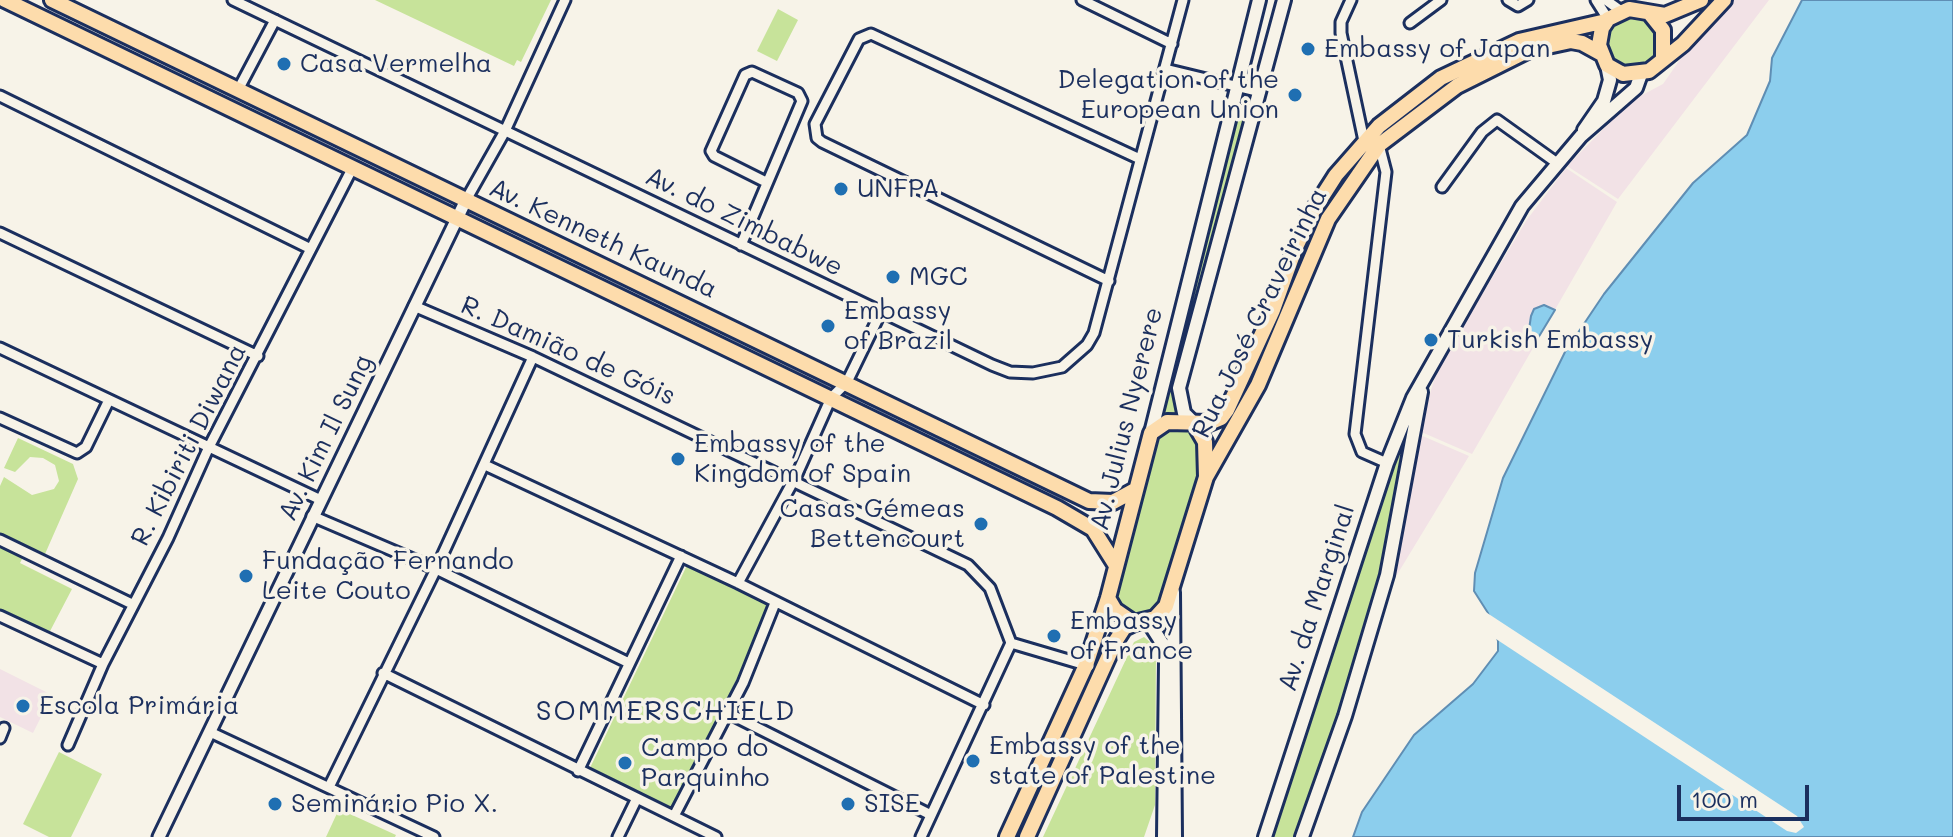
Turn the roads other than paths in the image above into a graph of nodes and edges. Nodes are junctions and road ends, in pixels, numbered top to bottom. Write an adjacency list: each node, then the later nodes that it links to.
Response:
1 (5, 0): 35 (main road)
2 (52, 0): 27 (main road, Av. Kenneth Kaunda)
3 (233, 0): 19 (street, Av. do Zimbabwe)
4 (565, 0): 30 (street)
5 (1082, 0): 21 (street)
6 (1183, 0): 21 (street, Av. do Zimbabwe)
7 (1259, 0): 26 (main road, Av. Julius Nyerere)
8 (1284, 0): 28 (main road)
9 (1351, 0): 32 (street)
10 (1441, 0): 20 (street)
11 (1508, 0): 12 (street)
12 (1528, 0)
13 (1596, 0): 18 (street)
14 (1606, 0): 18 (street)
15 (1701, 0): 17 (main road)
16 (1724, 0): 22 (main road, Av. da Marginal)
17 (1651, 15): 18 (main road); 22 (main road)
18 (1612, 17): 23 (main road); 32 (main road, Rua José Craveirinha)
19 (275, 20): 27 (street); 30 (street, Av. do Zimbabwe)
20 (1410, 23)
21 (1172, 44): 24 (street, Av. do Zimbabwe)
22 (1663, 58): 25 (main road, Av. da Marginal)
23 (1605, 59): 25 (main road); 31 (main road); 32 (main road, Rua José Craveirinha)
24 (1165, 69): 26 (street); 33 (street, Av. do Zimbabwe)
25 (1641, 74): 31 (main road, Av. da Marginal)
26 (1237, 85): 28 (street); 55 (main road, Av. Julius Nyerere)
27 (238, 90): 38 (main road, Av. Kenneth Kaunda)
28 (1260, 92): 54 (main road)
29 (0, 96): 42 (street)
30 (505, 131): 38 (street); 41 (street, Av. do Zimbabwe)
31 (1581, 136): 34 (main road, Av. da Marginal)
32 (1372, 143): 54 (main road, Rua José Craveirinha); 57 (street); 59 (main road, Rua José Craveirinha)
33 (1140, 159): 43 (street, Av. do Zimbabwe); 43 (street)
34 (1557, 163): 37 (street); 49 (main road, Av. da Marginal)
35 (353, 167): 39 (main road); 42 (street, R. Kibiriti Diwana)
36 (766, 182): 36 (street); 41 (street)
37 (1442, 187)
38 (466, 200): 39 (street, Av. Kim Il Sung); 50 (main road, Av. Kenneth Kaunda)
39 (457, 216): 44 (street, Av. Kim Il Sung); 51 (main road)
40 (0, 233): 47 (street)
41 (741, 245): 45 (street, Av. do Zimbabwe)
42 (309, 248): 47 (street, R. Kibiriti Diwana)
43 (1109, 281): 45 (street, Av. do Zimbabwe)
44 (414, 306): 48 (street, R. Damião de Góis); 62 (street, Av. Kim Il Sung)
45 (881, 312): 50 (street)
46 (0, 348): 52 (street)
47 (258, 356): 56 (street, R. Kibiriti Diwana)
48 (533, 357): 58 (street); 60 (street, R. Damião de Góis)
49 (1424, 377): 57 (main road, Av. da Marginal); 102 (main road, Av. da Marginal)
50 (847, 382): 51 (street); 61 (main road, Av. Kenneth Kaunda)
51 (831, 398): 60 (street); 66 (main road)
52 (108, 402): 53 (street); 56 (street)
53 (0, 418)
54 (1194, 423): 55 (main road, Rua José Craveirinha); 59 (main road)
55 (1151, 433): 61 (main road, Av. Julius Nyerere)
56 (208, 449): 62 (street); 72 (street, R. Kibiriti Diwana)
57 (1387, 463): 101 (main road, Av. da Marginal)
58 (485, 465): 65 (street); 67 (street)
59 (1206, 477): 69 (main road)
60 (793, 479): 68 (street); 75 (street, R. Damião de Góis)
61 (1135, 490): 66 (main road, Av. Julius Nyerere)
62 (321, 500): 63 (street, Av. Kim Il Sung)
63 (312, 516): 67 (street); 83 (street, Av. Kim Il Sung)
64 (0, 540): 72 (street)
65 (681, 556): 68 (street); 76 (street)
66 (1115, 564): 70 (main road, Av. Julius Nyerere)
67 (436, 569): 76 (street); 80 (street)
68 (738, 583): 71 (street)
69 (1173, 589): 74 (main road); 100 (main road)
70 (1108, 598): 74 (main road); 78 (main road, Av. Julius Nyerere)
71 (775, 603): 81 (street); 82 (street)
72 (132, 604): 77 (street, R. Kibiriti Diwana)
73 (0, 616): 77 (street)
74 (1141, 622): 79 (main road); 99 (main road)
75 (1011, 643): 78 (street); 81 (street)
76 (629, 663): 85 (street)
77 (103, 664): 84 (street, R. Kibiriti Diwana)
78 (1086, 665): 79 (street); 87 (main road, Av. Julius Nyerere)
79 (1103, 672): 89 (main road)
80 (383, 673): 85 (street); 86 (street)
81 (984, 705): 90 (street)
82 (728, 713): 90 (street); 91 (street)
83 (210, 732): 86 (street); 92 (street, Av. Kim Il Sung)
84 (68, 745)
85 (578, 771): 88 (street)
86 (330, 785): 93 (street)
87 (1027, 795): 89 (main road); 97 (main road, Av. Julius Nyerere)
88 (637, 798): 91 (street); 94 (street)
89 (1043, 803): 98 (main road)
90 (931, 815): 96 (street)
91 (674, 816): 95 (street)
92 (159, 837)
93 (434, 837)
94 (618, 837)
95 (716, 837)
96 (921, 837)
97 (1007, 837)
98 (1027, 837)
99 (1164, 837)
100 (1175, 837)
101 (1265, 837)
102 (1302, 837)

